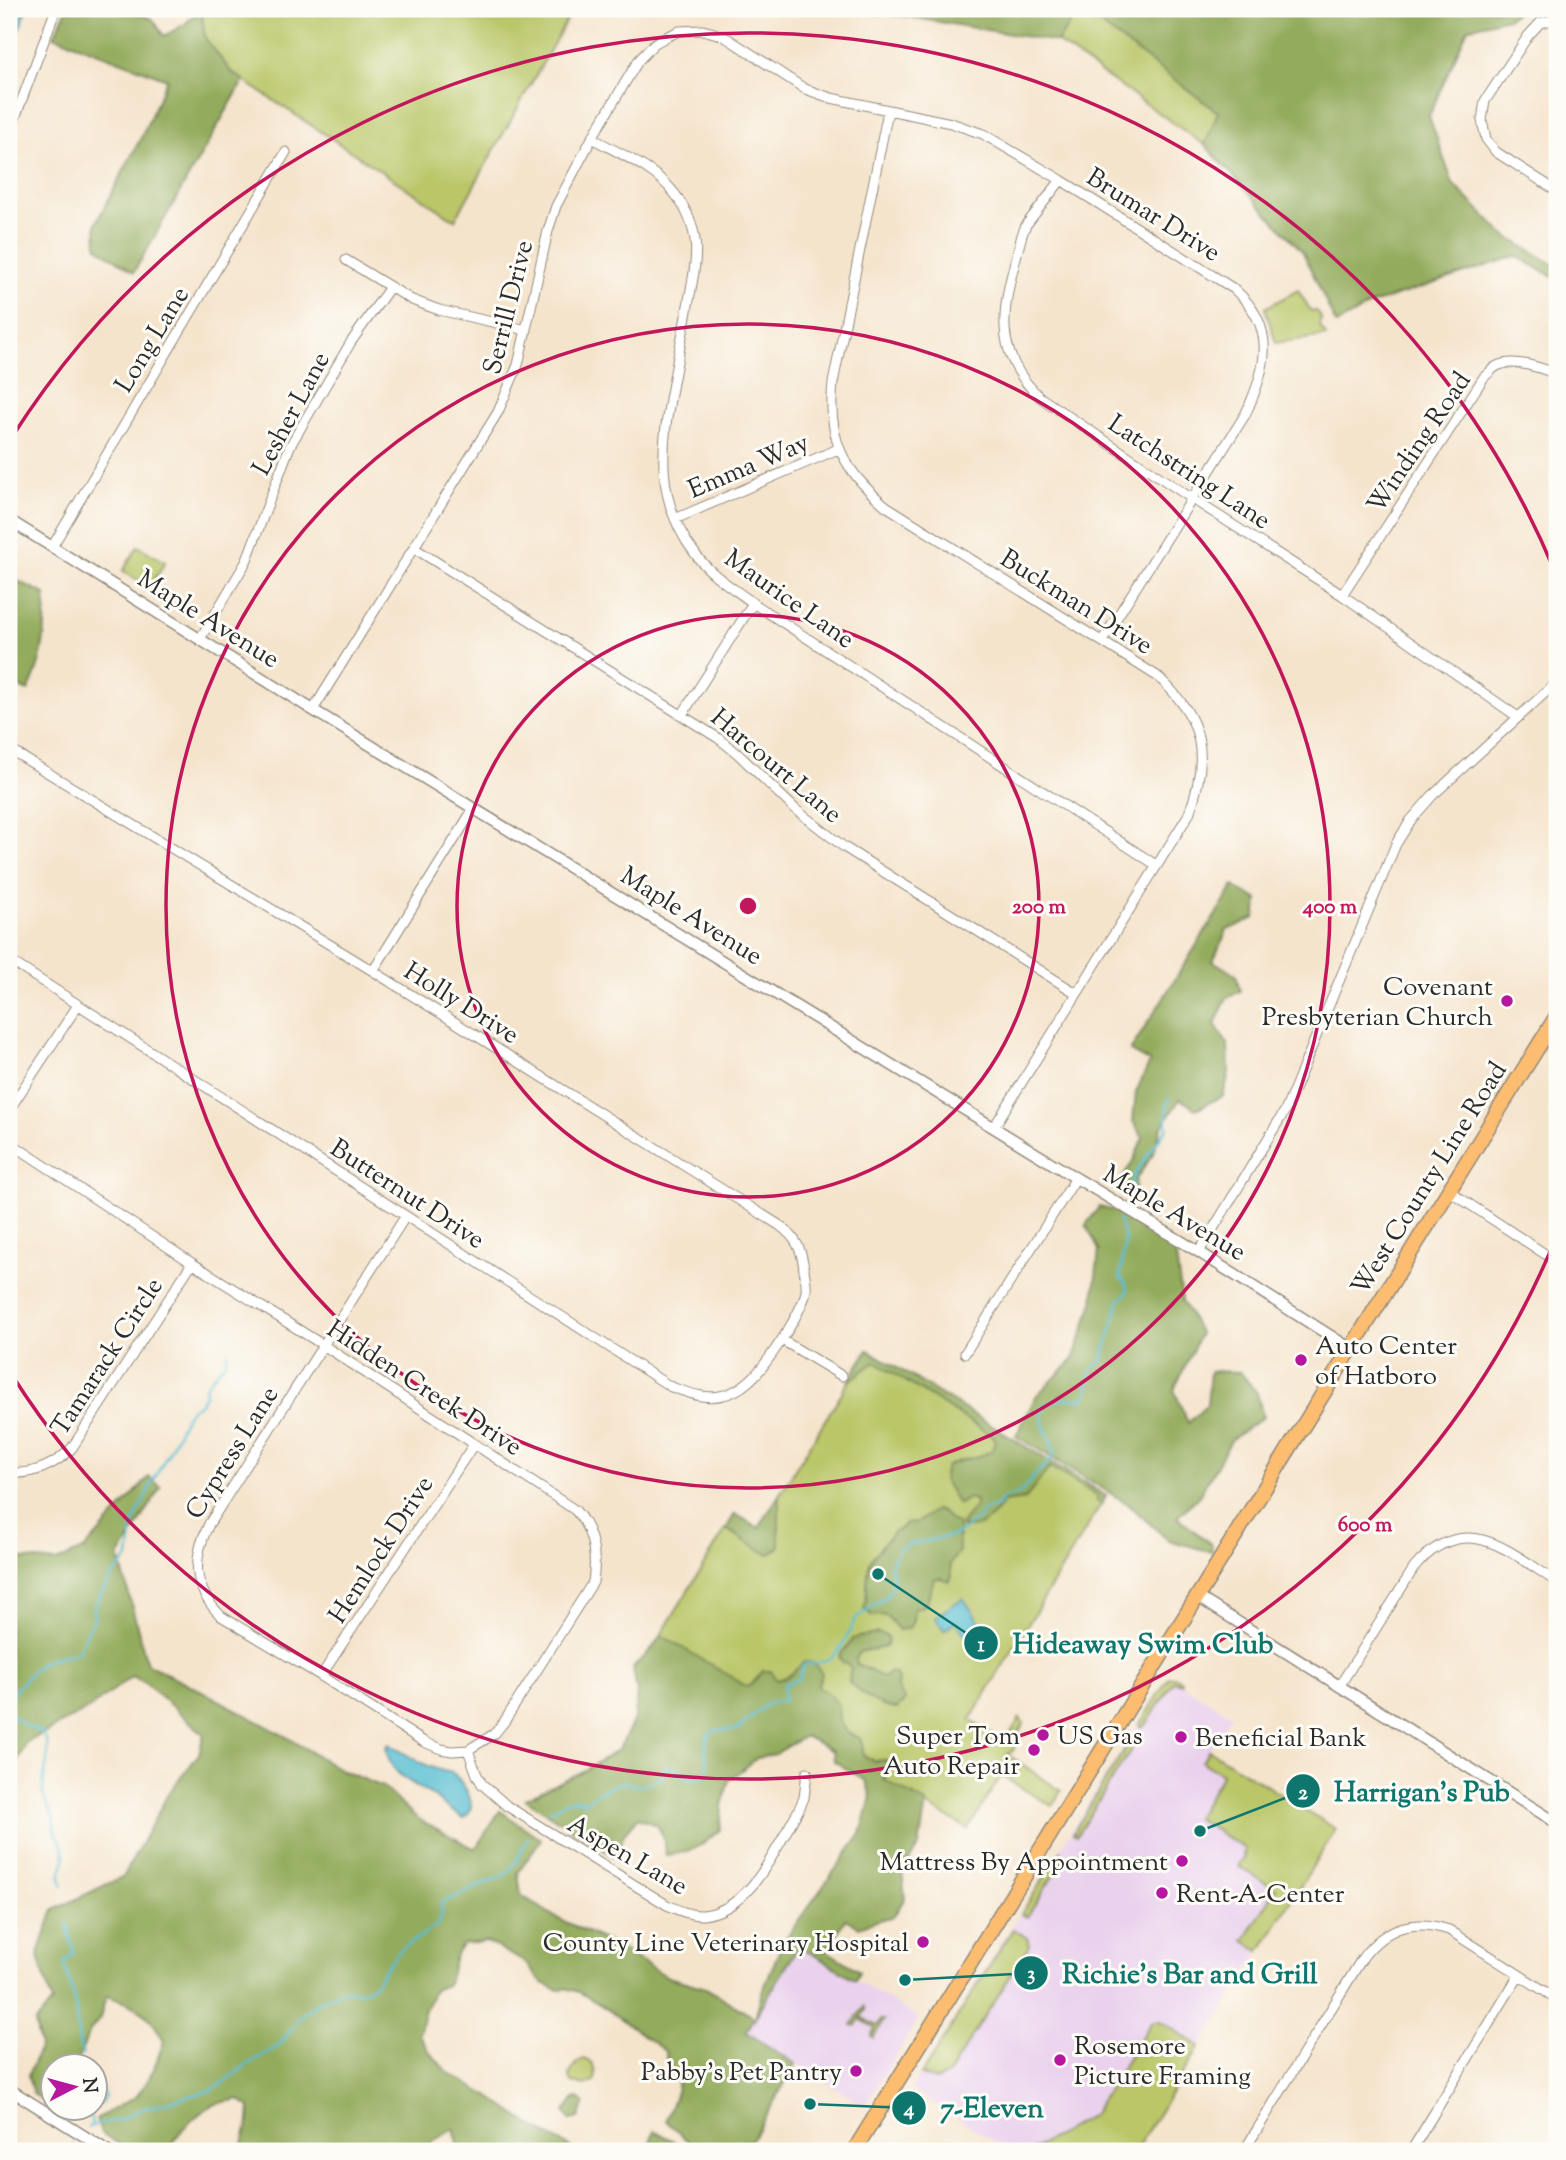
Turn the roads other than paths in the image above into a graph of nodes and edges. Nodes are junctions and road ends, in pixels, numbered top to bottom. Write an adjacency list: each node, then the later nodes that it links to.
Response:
1 (56, 9): 5 (street)
2 (1557, 19): 9 (street)
3 (679, 31): 4 (street, Brumar Drive); 6 (street, Serrill Drive)
4 (888, 111): 8 (street, Brumar Drive); 14 (street, Buckman Drive)
5 (9, 134)
6 (592, 138): 12 (street, Serrill Drive); 16 (street, Maurice Lane)
7 (286, 152): 18 (street, Long Lane)
8 (1061, 180): 15 (street, Latchstring Lane); 15 (street, Brumar Drive)
9 (1557, 191)
10 (346, 260): 11 (street)
11 (390, 287): 12 (street); 22 (street, Lesher Lane)
12 (527, 330): 19 (street, Serrill Drive)
13 (1557, 374): 20 (street, Winding Road)
14 (838, 449): 16 (street, Emma Way); 23 (street, Buckman Drive)
15 (1191, 498): 20 (street, Latchstring Lane); 23 (street, Brumar Drive)
16 (675, 519): 21 (street, Maurice Lane)
17 (9, 520): 18 (street, Maple Avenue)
18 (52, 547): 22 (street, Maple Avenue)
19 (414, 548): 25 (street, Serrill Drive); 26 (street, Harcourt Lane)
20 (1342, 595): 27 (street, Latchstring Lane)
21 (753, 603): 26 (street); 30 (street, Maurice Lane)
22 (200, 639): 25 (street, Maple Avenue)
23 (1102, 641): 30 (street, Buckman Drive)
24 (1557, 682): 27 (street)
25 (313, 710): 29 (street, Maple Avenue)
26 (682, 715): 33 (street, Harcourt Lane)
27 (1518, 717): 42 (street)
28 (9, 749): 32 (street, Holly Drive)
29 (474, 808): 32 (street); 37 (street, Maple Avenue)
30 (1156, 865): 33 (street, Buckman Drive)
31 (9, 960): 34 (street, Butternut Drive)
32 (373, 971): 45 (street, Holly Drive)
33 (1076, 993): 37 (street, Buckman Drive)
34 (78, 1005): 36 (street); 41 (street, Butternut Drive)
35 (1557, 1016): 40 (main road, West County Line Road)
36 (9, 1110)
37 (994, 1127): 39 (street, Maple Avenue)
38 (9, 1142): 44 (street, Hidden Creek Drive)
39 (1076, 1178): 42 (street, Maple Avenue); 48 (street)
40 (1448, 1190): 43 (street); 47 (main road, West County Line Road)
41 (405, 1217): 45 (street, Butternut Drive); 46 (street, Cypress Lane)
42 (1199, 1252): 47 (street, Maple Avenue)
43 (1557, 1262)
44 (192, 1263): 46 (street, Hidden Creek Drive); 51 (street, Tamarack Circle)
45 (782, 1340): 49 (street)
46 (323, 1345): 50 (street, Hidden Creek Drive); 54 (street, Cypress Lane)
47 (1350, 1349): 53 (main road, West County Line Road)
48 (965, 1353)
49 (842, 1376)
50 (474, 1444): 54 (street, Hemlock Drive); 56 (street, Hidden Creek Drive)
51 (9, 1473)
52 (1557, 1582): 55 (street)
53 (1198, 1597): 55 (street); 62 (main road, West County Line Road)
54 (321, 1676): 56 (street, Cypress Lane)
55 (1340, 1685): 58 (street)
56 (468, 1750): 57 (street, Aspen Lane)
57 (807, 1772)
58 (1557, 1823)
59 (1519, 1975): 60 (street); 64 (street); 65 (street)
60 (1557, 1999)
61 (9, 2089): 63 (street)
62 (859, 2149)
63 (108, 2151)
64 (1244, 2151)
65 (1411, 2151)

